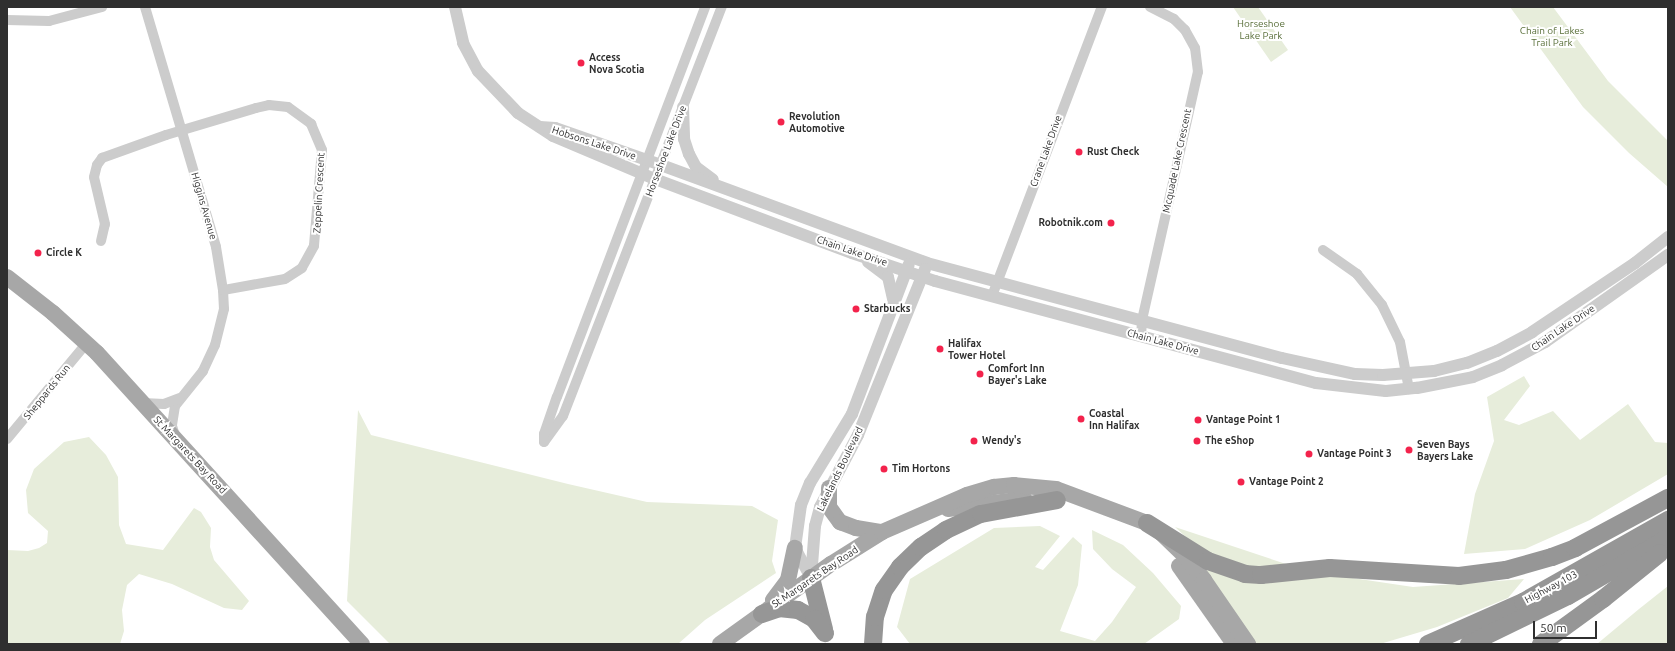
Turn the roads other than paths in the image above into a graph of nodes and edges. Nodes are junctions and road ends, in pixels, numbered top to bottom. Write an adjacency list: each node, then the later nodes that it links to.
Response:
1 (102, 7): 8 (street)
2 (145, 7): 13 (street, Higgins Avenue)
3 (455, 7): 12 (street, Hobsons Lake Drive)
4 (705, 7): 9 (street, Horseshoe Lake Drive)
5 (722, 7): 10 (street, Horseshoe Lake Drive)
6 (1102, 7): 31 (street, Crane Lake Drive)
7 (1150, 7): 37 (street, Mcquade Lake Crescent)
8 (7, 20)
9 (699, 25): 10 (street); 14 (street, Horseshoe Lake Drive)
10 (713, 30): 11 (street, Horseshoe Lake Drive)
11 (683, 107): 15 (street, Horseshoe Lake Drive); 18 (street)
12 (540, 127): 14 (street, Hobsons Lake Drive); 16 (street, Hobsons Lake Drive)
13 (182, 131): 22 (street, Zeppelin Crescent); 32 (street, Higgins Avenue); 32 (street, Zeppelin Crescent)
14 (647, 160): 15 (street, Chain Lake Drive); 16 (street, Horseshoe Lake Drive)
15 (660, 165): 17 (street, Horseshoe Lake Drive); 18 (street, Chain Lake Drive)
16 (642, 172): 17 (street, Chain Lake Drive); 33 (street, Horseshoe Lake Drive)
17 (655, 179): 20 (street, Chain Lake Drive); 34 (street, Horseshoe Lake Drive)
18 (724, 188): 19 (street, Chain Lake Drive)
19 (797, 215): 20 (street); 26 (street, Chain Lake Drive)
20 (792, 230): 24 (street, Chain Lake Drive)
21 (1668, 237): 42 (street, Chain Lake Drive)
22 (101, 241)
23 (1324, 250): 42 (street)
24 (852, 253): 28 (street, Chain Lake Drive); 36 (street)
25 (1668, 254): 43 (street, Chain Lake Drive)
26 (911, 258): 27 (street, Chain Lake Drive); 28 (street, Lakelands Boulevard)
27 (927, 263): 29 (street, Lakelands Boulevard); 31 (street, Chain Lake Drive)
28 (906, 270): 29 (street, Chain Lake Drive); 36 (street, Lakelands Boulevard)
29 (921, 276): 35 (street, Chain Lake Drive); 48 (street, Lakelands Boulevard)
30 (7, 277): 39 (main road, St Margarets Bay Road)
31 (997, 282): 35 (street, Crane Lake Drive); 37 (street, Chain Lake Drive)
32 (223, 290): 44 (street, Higgins Avenue)
33 (598, 291): 34 (street); 40 (street, Horseshoe Lake Drive)
34 (610, 295): 41 (street, Horseshoe Lake Drive)
35 (992, 296): 38 (street, Chain Lake Drive)
36 (894, 304): 59 (street, Lakelands Boulevard)
37 (1142, 320): 38 (street, Mcquade Lake Crescent); 42 (street, Chain Lake Drive)
38 (1141, 336): 43 (street, Chain Lake Drive)
39 (86, 344): 45 (main road, St Margarets Bay Road); 46 (street, Sheppards Run)
40 (569, 366): 41 (street); 41 (street, Horseshoe Lake Drive)
41 (580, 371)
42 (1407, 374): 43 (street)
43 (1409, 389)
44 (180, 398): 45 (street); 47 (street, Higgins Avenue)
45 (142, 403): 47 (main road, St Margarets Bay Road)
46 (7, 439)
47 (176, 440): 63 (main road, St Margarets Bay Road)
48 (829, 488): 56 (main road); 60 (street, Lakelands Boulevard)
49 (1077, 498): 51 (main road, St Margarets Bay Road); 52 (main road, St Margarets Bay Road); 53 (main road, St Margarets Bay Road)
50 (1668, 498): 55 (highway)
51 (1057, 500): 52 (main road, St Margarets Bay Road); 65 (highway)
52 (938, 509): 56 (main road, St Margarets Bay Road)
53 (1130, 518): 55 (main road, St Margarets Bay Road); 66 (main road, St Margarets Bay Road)
54 (1668, 520): 68 (highway, Highway 103)
55 (1147, 523): 67 (main road, St Margarets Bay Road)
56 (882, 532): 60 (main road, St Margarets Bay Road)
57 (1668, 538): 69 (highway, Highway 103)
58 (1668, 546): 70 (highway)
59 (795, 548): 60 (street); 61 (main road)
60 (811, 578): 61 (main road, St Margarets Bay Road); 62 (highway)
61 (762, 614): 62 (highway); 64 (main road, St Margarets Bay Road)
62 (825, 638)
63 (362, 644)
64 (720, 644)
65 (873, 644)
66 (1234, 644)
67 (1248, 644)
68 (1428, 644)
69 (1469, 644)
70 (1541, 644)

